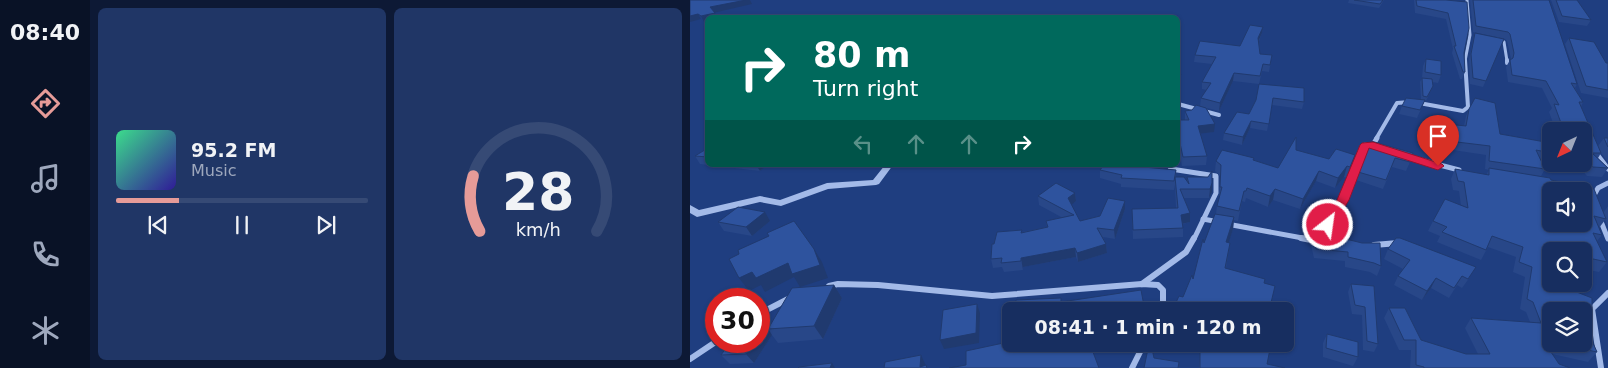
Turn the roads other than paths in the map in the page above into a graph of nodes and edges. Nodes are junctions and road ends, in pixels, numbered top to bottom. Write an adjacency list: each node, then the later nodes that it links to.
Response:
1 (1467, 0): 3 (street)
2 (1458, 4): 3 (street)
3 (1467, 5): 4 (street)
4 (1470, 36): 5 (street); 10 (street)
5 (1478, 36)
6 (1494, 38): 7 (street)
7 (1507, 63)
8 (1180, 105): 9 (street)
9 (1219, 115)
10 (1373, 145): 11 (street); 24 (street)
11 (1382, 148)
12 (1594, 148): 16 (street)
13 (1401, 154): 17 (street)
14 (887, 167): 22 (street)
15 (1170, 167): 24 (street)
16 (1608, 169)
17 (1462, 171)
18 (1608, 183): 20 (street)
19 (1592, 191): 20 (street)
20 (1596, 191): 21 (street)
21 (1595, 207)
22 (690, 208)
23 (1598, 215): 25 (street)
24 (1203, 219): 28 (street)
25 (1608, 239)
26 (1405, 245): 27 (street)
27 (1369, 246)
28 (1142, 284): 29 (street); 32 (street)
29 (820, 288)
30 (1608, 293): 38 (street)
31 (793, 296): 33 (street)
32 (1163, 302)
33 (770, 308)
34 (705, 349): 36 (street)
35 (1140, 352): 37 (street)
36 (690, 359)
37 (1132, 368)
38 (1601, 368)

